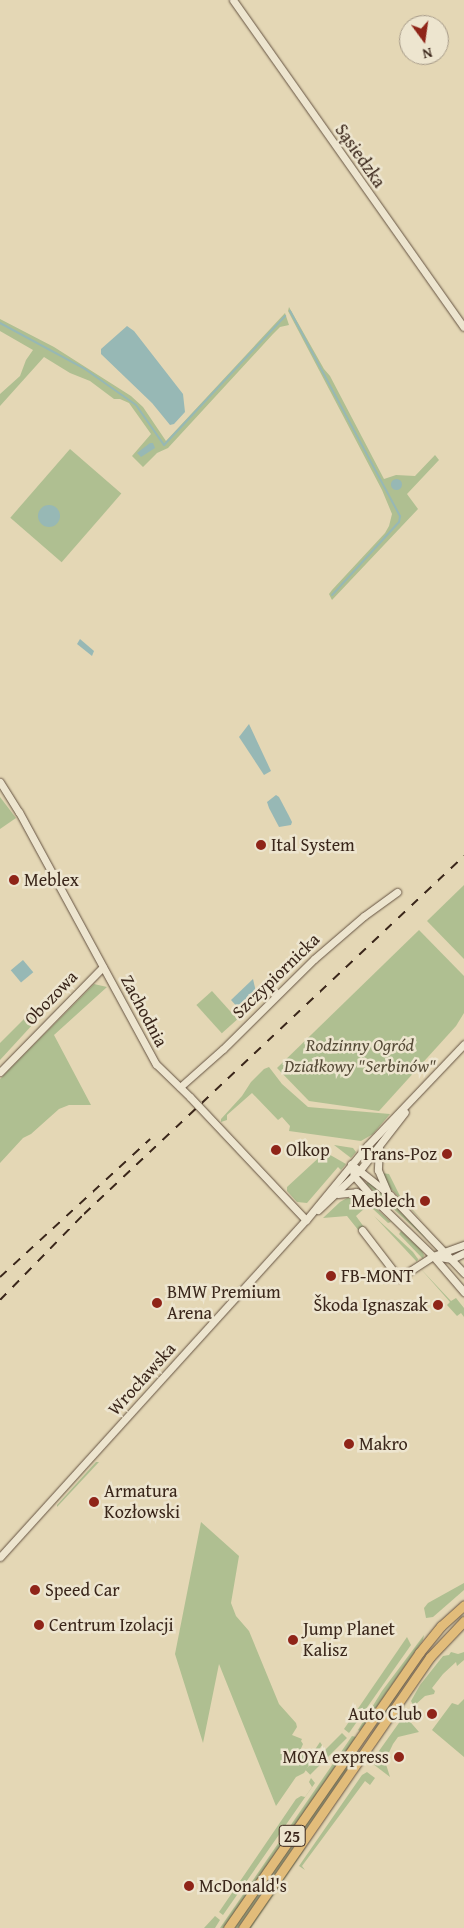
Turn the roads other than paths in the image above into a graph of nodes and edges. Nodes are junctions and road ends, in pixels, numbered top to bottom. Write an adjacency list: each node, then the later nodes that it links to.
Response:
1 (233, 0): 2 (street, Sąsiedzka)
2 (464, 327)
3 (0, 782): 5 (street, Zachodnia)
4 (397, 892): 8 (street, Szczypiornicka)
5 (103, 967): 7 (street, Obozowa); 8 (street, Zachodnia)
6 (464, 1044): 9 (street, Wrocławska)
7 (0, 1072)
8 (180, 1087): 16 (street, Zachodnia)
9 (420, 1091): 10 (street, Wrocławska); 11 (street, Wrocławska)
10 (380, 1148): 12 (street, Wrocławska); 14 (street)
11 (351, 1164): 12 (street); 16 (street, Wrocławska)
12 (357, 1173): 13 (street, Wrocławska); 14 (street); 15 (street)
13 (337, 1194): 15 (street); 16 (street, Wrocławska)
14 (390, 1195): 19 (street)
15 (375, 1200): 21 (street)
16 (306, 1220): 25 (street, Wrocławska)
17 (362, 1230): 21 (street)
18 (464, 1245): 19 (street)
19 (445, 1252): 21 (street); 22 (street)
20 (464, 1253): 22 (street)
21 (433, 1256): 22 (street); 24 (street)
22 (452, 1259): 23 (street)
23 (464, 1273)
24 (464, 1292)
25 (0, 1557)
26 (464, 1605): 28 (main road, 25)
27 (464, 1621): 29 (main road, 25)
28 (228, 1928)
29 (243, 1928)

